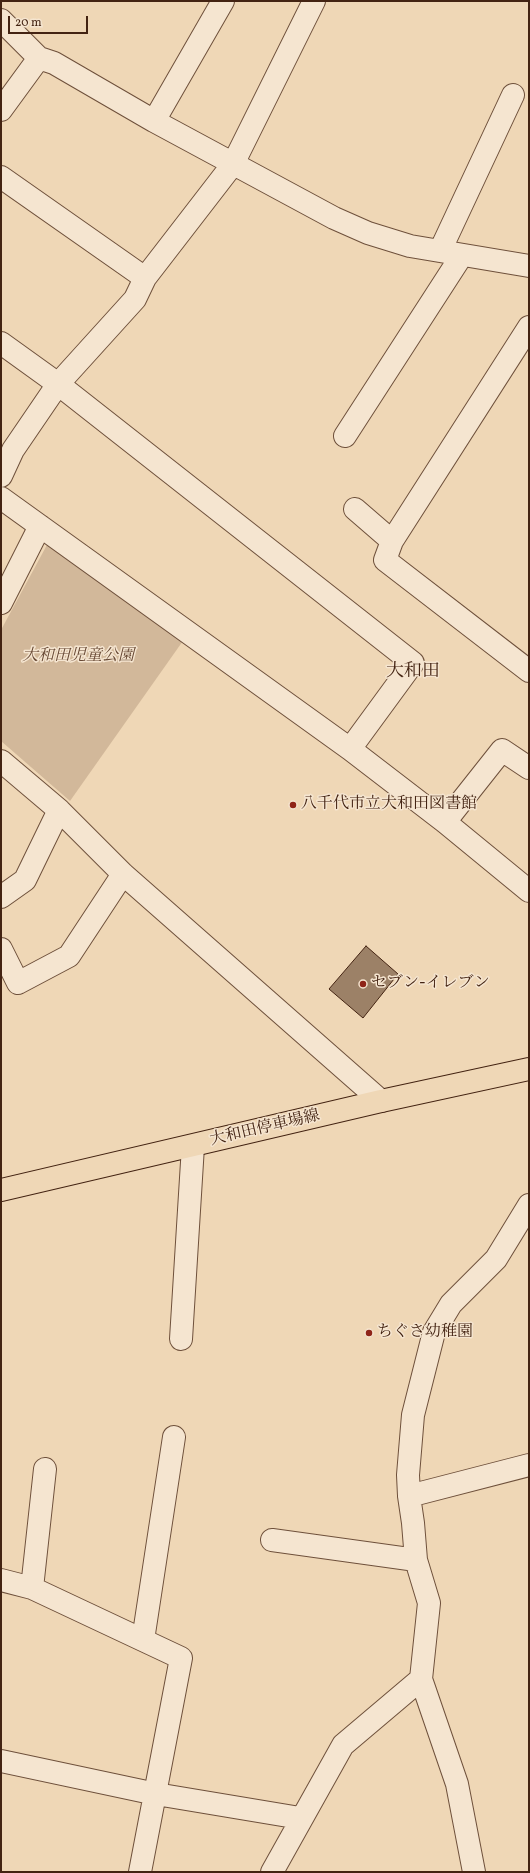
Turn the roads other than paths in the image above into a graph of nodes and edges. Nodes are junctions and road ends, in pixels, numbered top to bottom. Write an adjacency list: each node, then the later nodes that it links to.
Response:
1 (314, 1): 8 (street)
2 (218, 3): 7 (street)
3 (1, 20): 4 (street)
4 (39, 58): 6 (street); 7 (street)
5 (513, 95): 10 (street)
6 (1, 110)
7 (154, 121): 8 (street)
8 (233, 164): 10 (street); 13 (street)
9 (1, 177): 13 (street)
10 (440, 251): 11 (street)
11 (462, 255): 12 (street); 17 (street)
12 (529, 266)
13 (145, 278): 16 (street)
14 (529, 327): 22 (street)
15 (1, 344): 16 (street)
16 (58, 384): 18 (street); 25 (street)
17 (345, 436)
18 (1, 476)
19 (1, 498): 21 (street)
20 (355, 509): 22 (street)
21 (40, 526): 23 (street); 25 (street)
22 (392, 541): 24 (street)
23 (1, 603)
24 (529, 671)
25 (350, 749): 29 (street)
26 (1, 761): 28 (street)
27 (529, 768): 29 (street)
28 (59, 810): 30 (street); 32 (street)
29 (445, 822): 31 (street)
30 (123, 874): 33 (street); 35 (street)
31 (529, 891)
32 (1, 897)
33 (1, 949)
34 (529, 1069): 35 (main road, 大和田停車場線)
35 (381, 1101): 36 (main road, 大和田停車場線)
36 (193, 1146): 37 (main road, 大和田停車場線); 39 (street)
37 (1, 1190)
38 (529, 1205): 43 (street)
39 (181, 1339)
40 (174, 1437): 48 (street)
41 (529, 1465): 43 (street)
42 (45, 1469): 47 (street)
43 (409, 1496): 45 (street)
44 (272, 1540): 45 (street)
45 (416, 1560): 49 (street)
46 (1, 1580): 47 (street)
47 (32, 1588): 48 (street)
48 (143, 1640): 51 (street)
49 (421, 1680): 52 (street); 55 (street)
50 (1, 1761): 51 (street)
51 (156, 1794): 52 (street); 53 (street)
52 (300, 1818): 54 (street)
53 (140, 1872)
54 (272, 1872)
55 (474, 1872)

